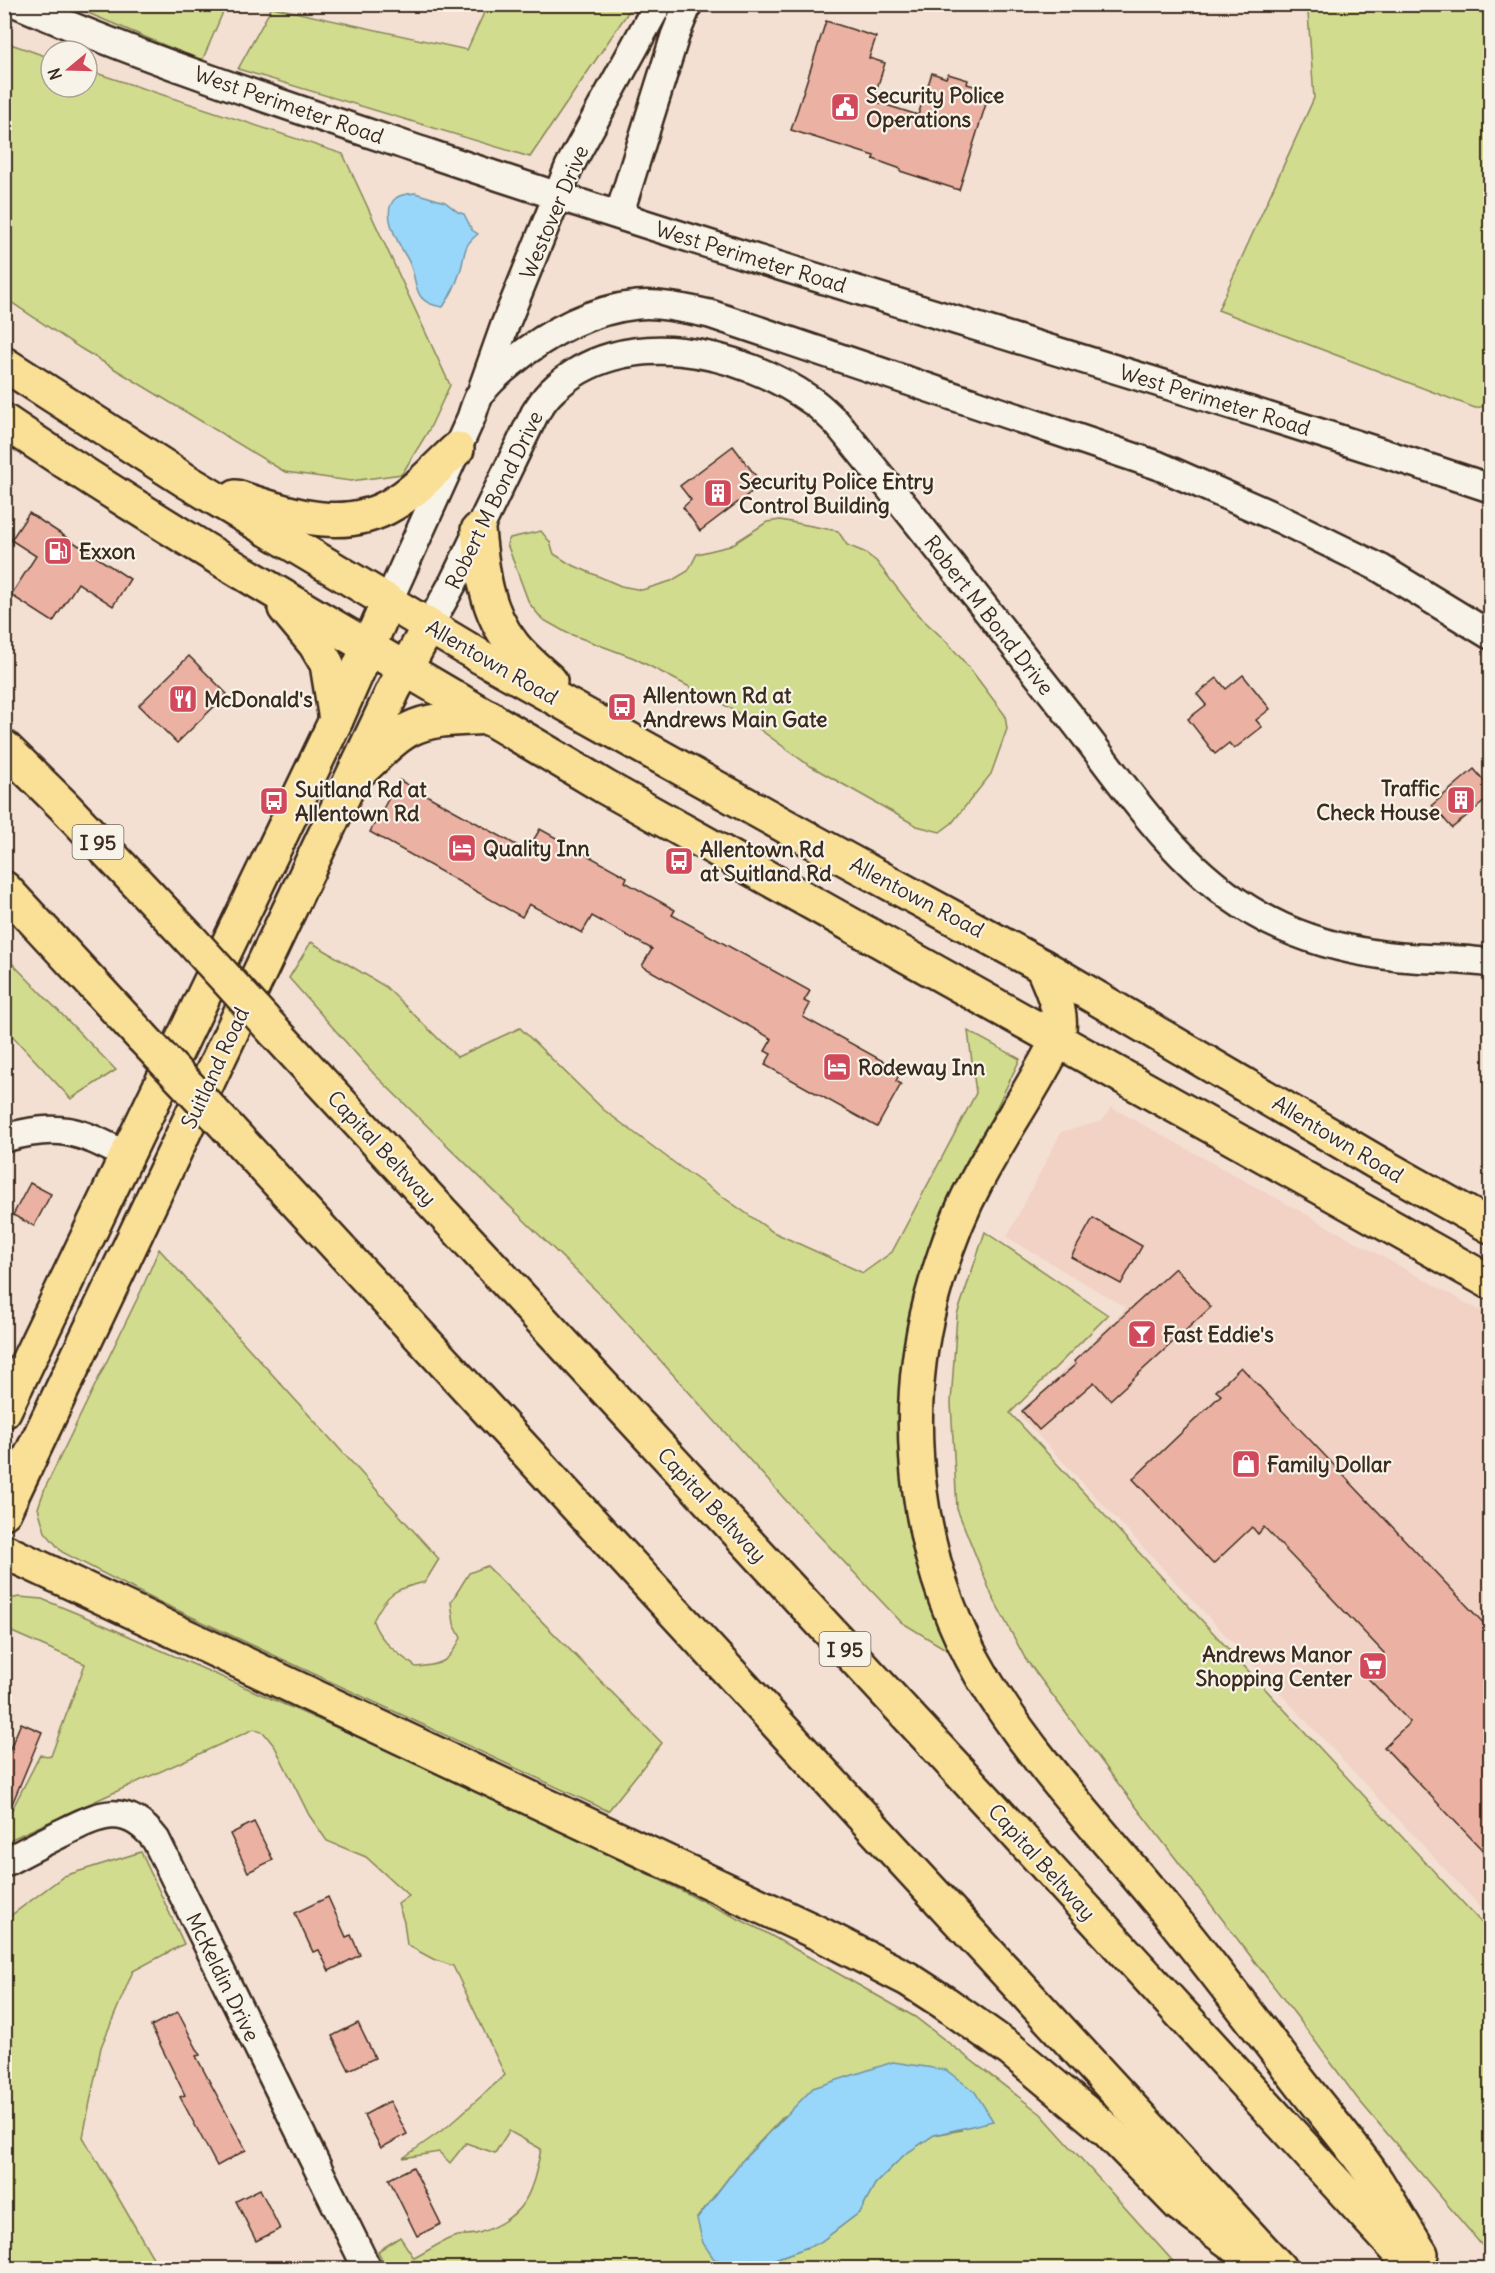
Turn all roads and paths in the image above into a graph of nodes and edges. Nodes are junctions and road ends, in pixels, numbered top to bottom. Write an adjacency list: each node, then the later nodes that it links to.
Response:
1 (18, 4): 4 (street, West Perimeter Road)
2 (658, 4): 4 (street, Westover Drive)
3 (688, 4): 5 (street)
4 (556, 196): 5 (street, West Perimeter Road); 7 (street, Westover Drive)
5 (619, 215): 11 (street, West Perimeter Road)
6 (4, 364): 10 (main road, Allentown Road)
7 (480, 394): 9 (street); 16 (street)
8 (4, 421): 13 (main road)
9 (457, 449): 10 (main road); 14 (street)
10 (188, 482): 14 (main road, Allentown Road)
11 (1491, 488)
12 (478, 530): 15 (street, Robert M Bond Drive); 19 (main road); 25 (street, Robert M Bond Drive)
13 (268, 589): 17 (main road); 21 (main road)
14 (388, 602): 15 (main road, Allentown Road); 17 (main road, Suitland Road)
15 (429, 626): 18 (main road, Suitland Road); 19 (main road, Allentown Road)
16 (1491, 635)
17 (369, 647): 18 (main road); 21 (main road, Suitland Road)
18 (406, 668): 20 (main road); 23 (main road, Suitland Road)
19 (586, 715): 26 (main road, Allentown Road)
20 (489, 717): 23 (main road); 27 (main road)
21 (336, 720): 29 (main road, Suitland Road)
22 (4, 747): 39 (main road, Capital Beltway / I 95, bridge)
23 (352, 778): 33 (main road, Suitland Road)
24 (4, 888): 38 (main road, bridge)
25 (1491, 963)
26 (1042, 966): 27 (main road); 30 (main road, Allentown Road)
27 (1057, 1041): 31 (main road); 40 (main road)
28 (4, 1138): 29 (street)
29 (127, 1156): 32 (main road, Suitland Road)
30 (1491, 1226)
31 (1491, 1282)
32 (4, 1411)
33 (4, 1512)
34 (4, 1551): 37 (main road)
35 (4, 1863): 36 (street, McKeldin Drive)
36 (367, 2268)
37 (1267, 2268)
38 (1279, 2268)
39 (1414, 2268)
40 (1430, 2268)

